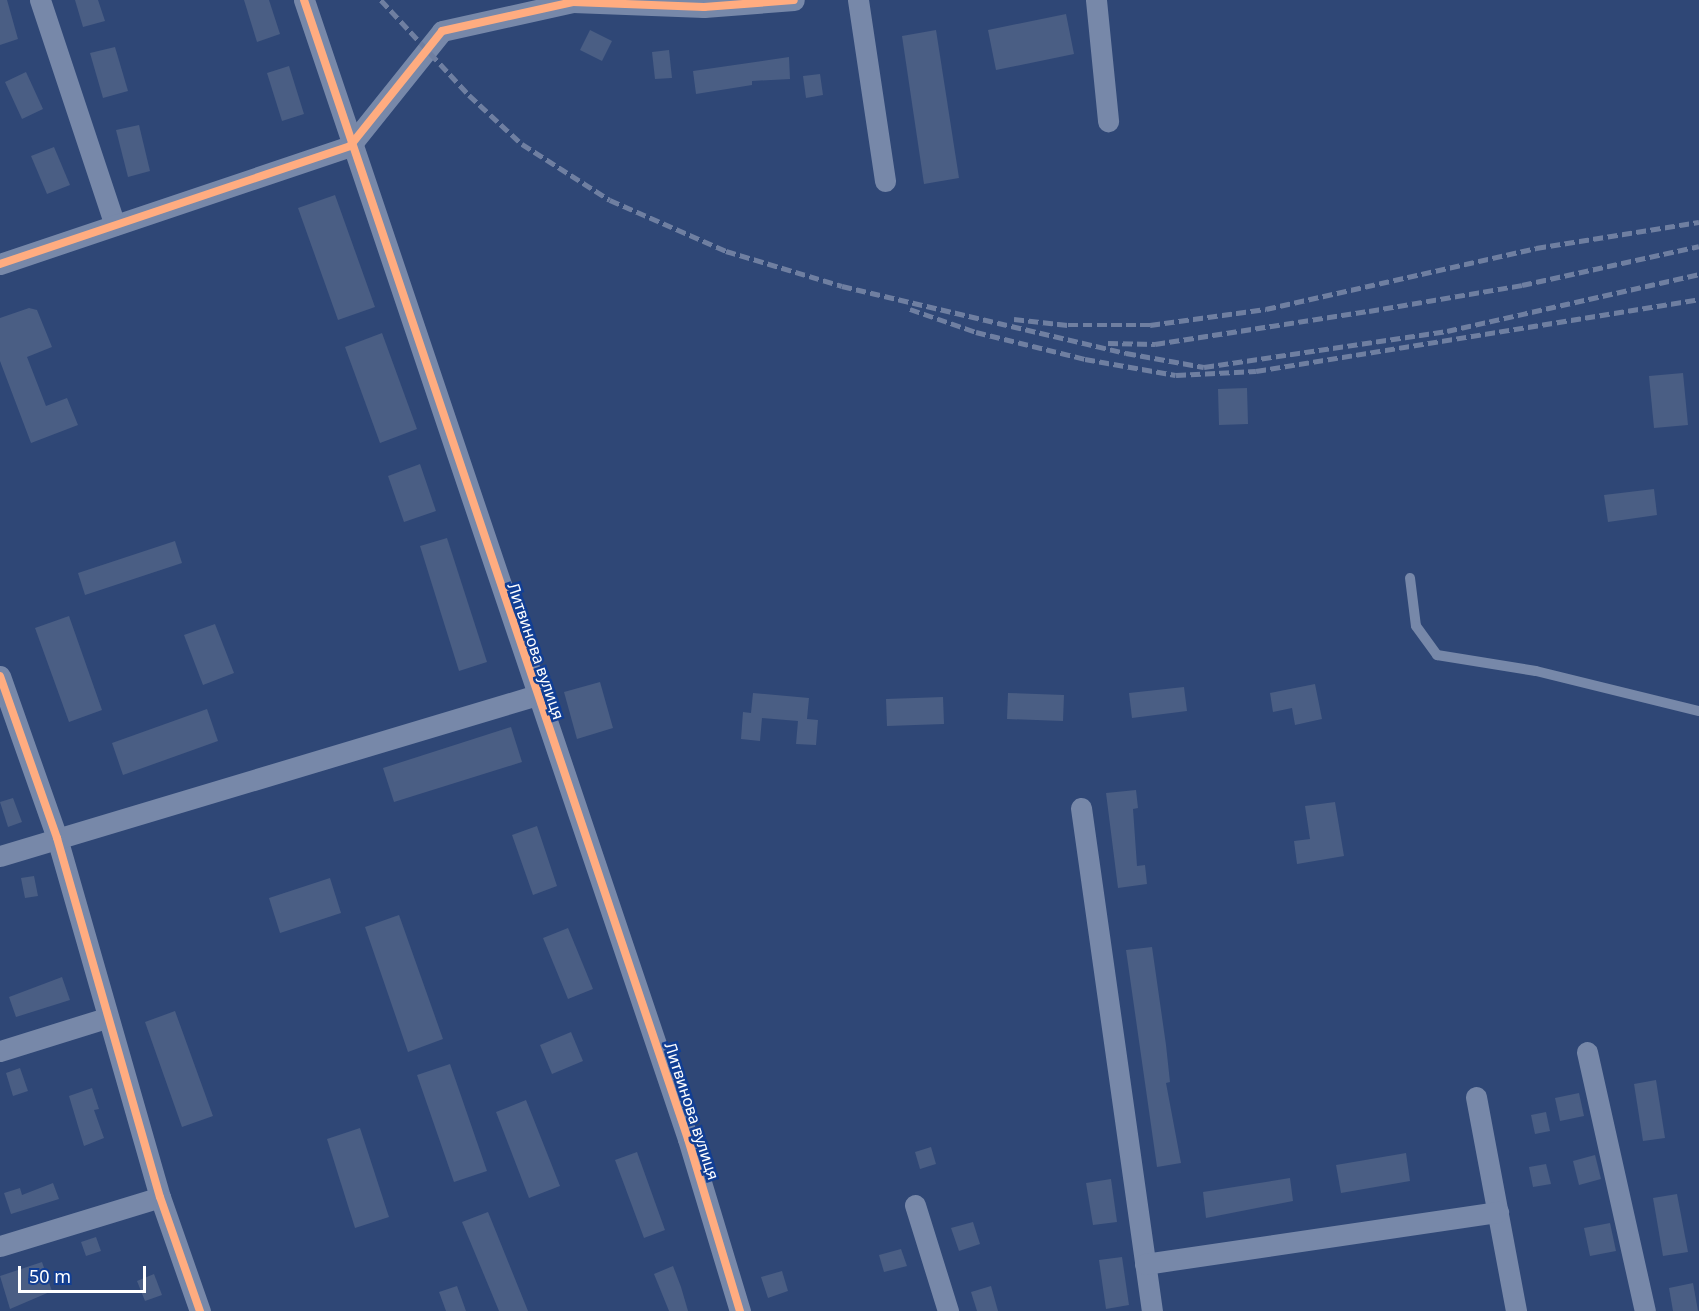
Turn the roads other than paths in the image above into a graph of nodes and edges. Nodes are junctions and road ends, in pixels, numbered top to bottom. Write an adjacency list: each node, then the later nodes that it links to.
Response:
1 (40, 0): 10 (street)
2 (304, 0): 8 (street, Литвинова вулиця)
3 (794, 0): 6 (street)
4 (858, 0): 9 (street)
5 (1096, 0): 7 (street)
6 (573, 1): 8 (street)
7 (1108, 121)
8 (350, 146): 10 (street); 14 (street, Литвинова вулиця)
9 (885, 181)
10 (115, 225): 11 (street)
11 (0, 264)
12 (1410, 578): 15 (lane)
13 (0, 676): 17 (street)
14 (537, 695): 17 (street); 29 (street, Литвинова вулиця)
15 (1699, 711)
16 (1081, 808): 27 (street)
17 (57, 838): 18 (street); 19 (street)
18 (0, 856)
19 (106, 1018): 20 (street); 23 (street)
20 (0, 1051)
21 (1587, 1052): 33 (street)
22 (1476, 1097): 25 (street)
23 (160, 1197): 26 (street); 28 (street)
24 (915, 1204): 30 (street)
25 (1498, 1212): 27 (street); 32 (street)
26 (0, 1246)
27 (1145, 1264): 31 (street)
28 (200, 1311)
29 (740, 1311)
30 (948, 1311)
31 (1152, 1311)
32 (1516, 1311)
33 (1645, 1311)

